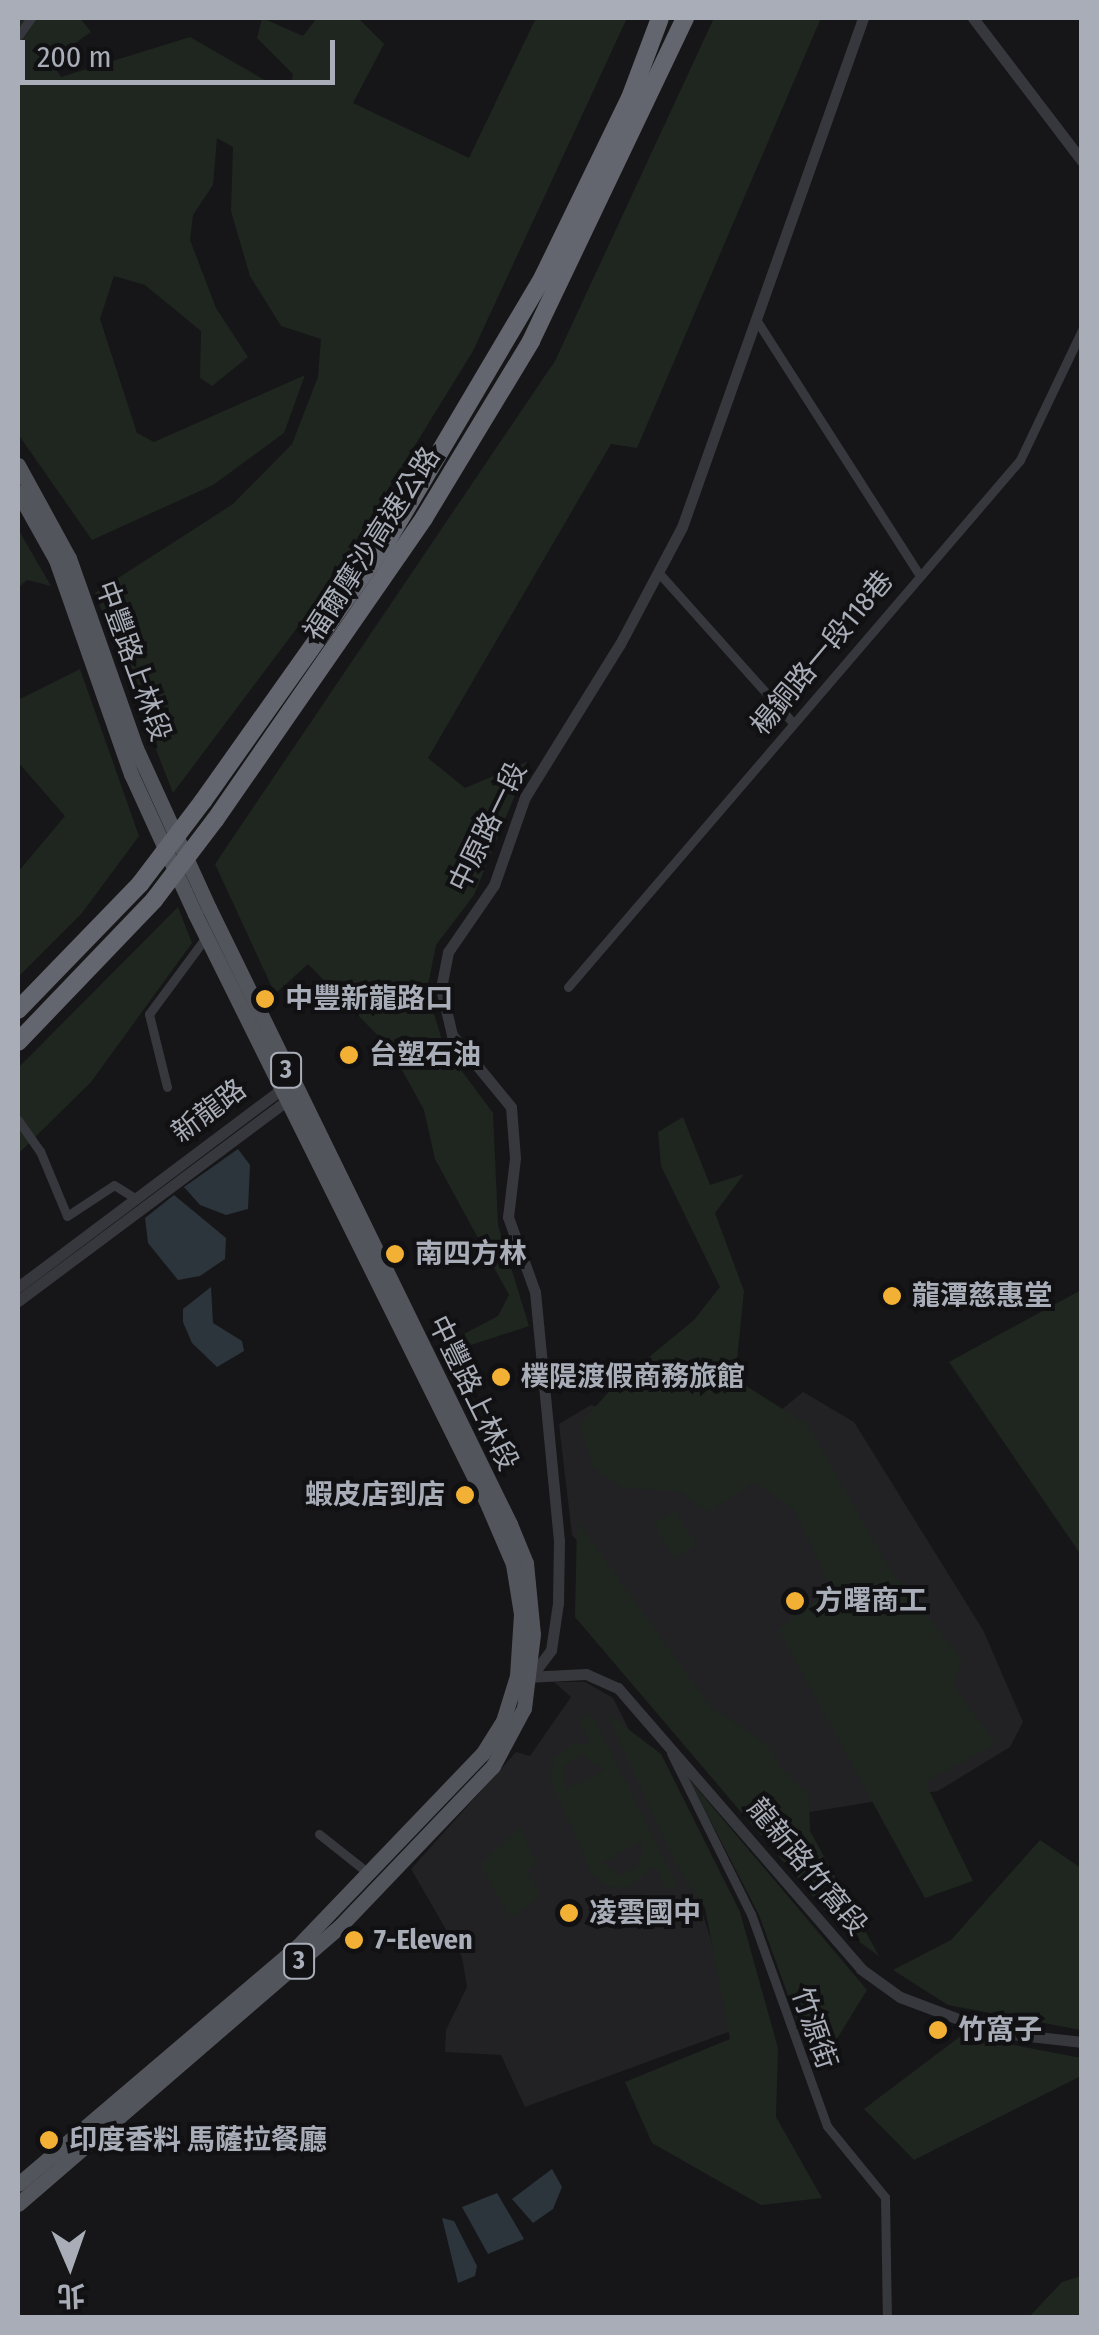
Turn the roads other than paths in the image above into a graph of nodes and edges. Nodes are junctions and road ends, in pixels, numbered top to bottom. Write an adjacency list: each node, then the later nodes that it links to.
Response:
1 (31, 18): 6 (street)
2 (660, 18): 17 (highway, 福爾摩沙高速公路, bridge)
3 (685, 18): 18 (highway, 福爾摩沙高速公路, bridge)
4 (862, 18): 8 (street, 中原路一段)
5 (973, 18): 7 (street)
6 (18, 36)
7 (1082, 161)
8 (757, 322): 12 (street, 中原路一段); 13 (street)
9 (1082, 330): 13 (street, 楊銅路一段118巷)
10 (18, 464): 20 (main road, 中豐路上林段 / 3)
11 (18, 492): 15 (main road, 中豐路上林段 / 3)
12 (658, 572): 14 (street); 25 (street, 中原路一段)
13 (918, 573): 14 (street, 楊銅路一段118巷)
14 (793, 722): 16 (street, 楊銅路一段118巷)
15 (206, 937): 19 (street); 20 (main road, 中豐路上林段 / 3)
16 (568, 987)
17 (18, 1010)
18 (18, 1042)
19 (167, 1087)
20 (288, 1091): 22 (street, 新龍路); 24 (street, 新龍路); 25 (main road, 中豐路上林段 / 3)
21 (18, 1120): 22 (street)
22 (135, 1198): 23 (street, 新龍路)
23 (18, 1286)
24 (18, 1301)
25 (524, 1677): 26 (street, 龍新路竹窩段); 28 (main road, 中豐路上林段 / 3); 31 (main road, 中豐路上林段 / 3)
26 (670, 1750): 29 (street, 龍新路竹窩段); 32 (street, 竹源街)
27 (319, 1834): 28 (street)
28 (367, 1872): 30 (main road, 中豐路上林段 / 3)
29 (1082, 2042)
30 (18, 2184)
31 (18, 2204)
32 (888, 2318)

